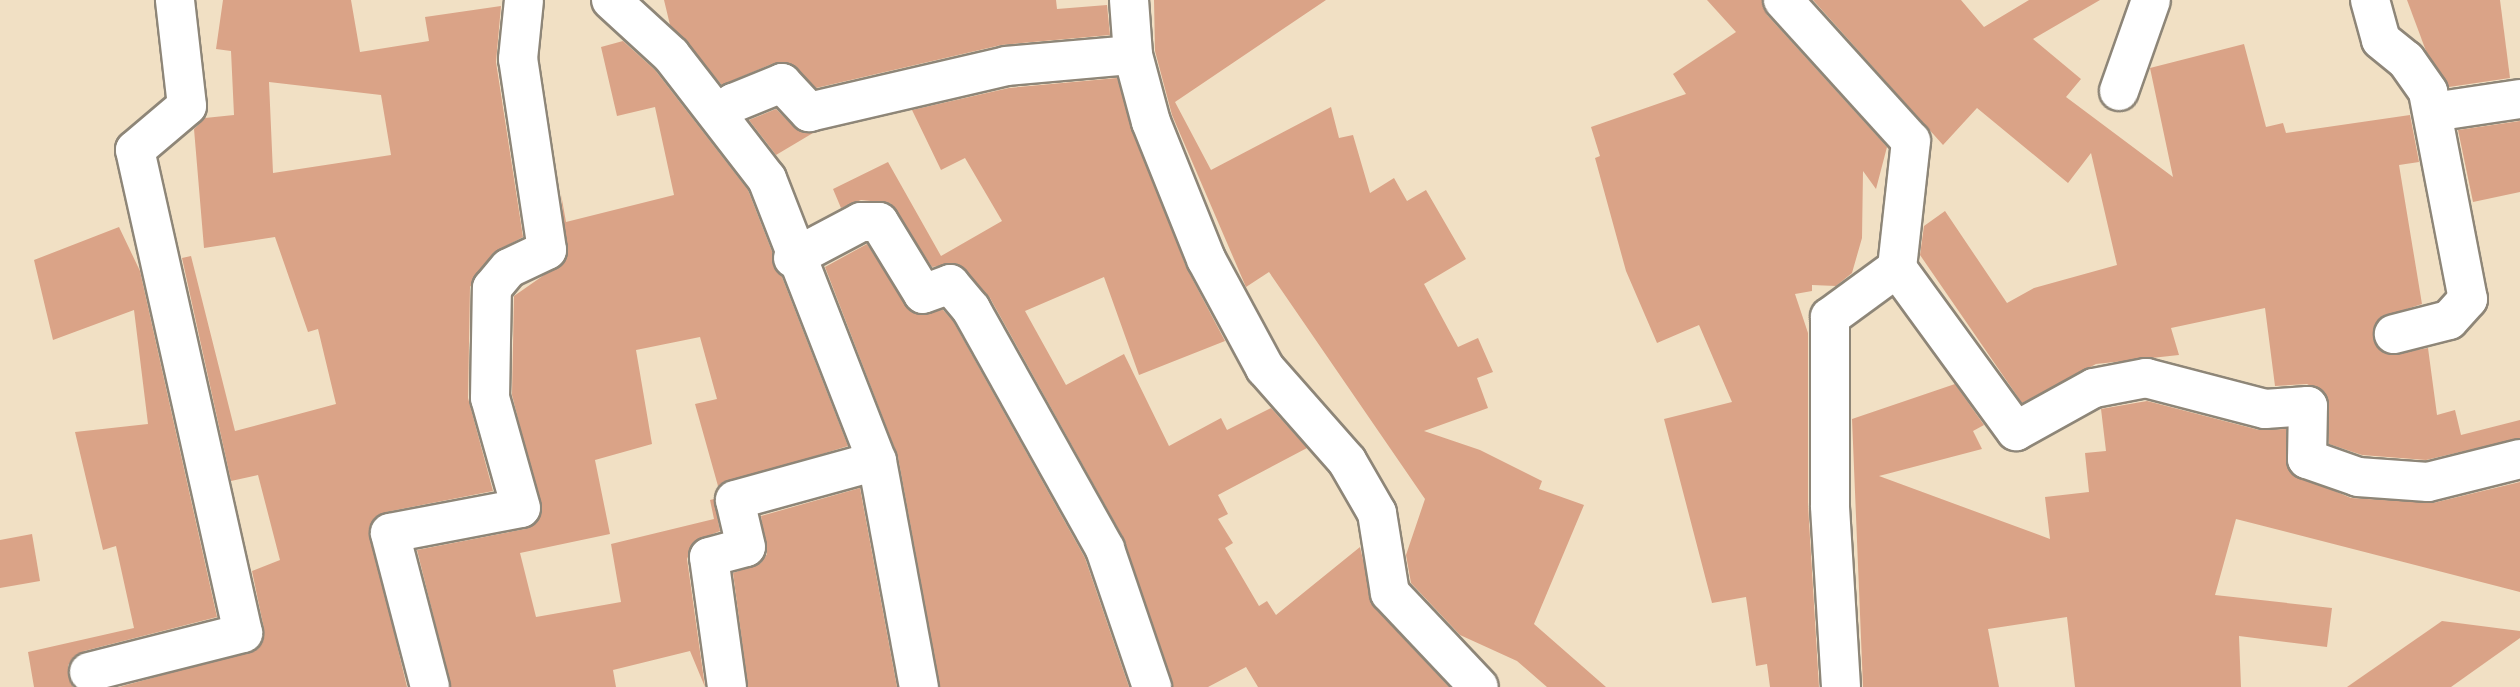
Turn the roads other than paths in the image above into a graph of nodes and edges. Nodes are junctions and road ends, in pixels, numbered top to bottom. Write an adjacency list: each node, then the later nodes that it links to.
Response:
1 (175, 0): 18 (street)
2 (524, 0): 19 (street)
3 (611, 0): 12 (street)
4 (1129, 0): 8 (street)
5 (1783, 0): 14 (street)
6 (2151, 0): 9 (street)
7 (2370, 0): 11 (street)
8 (1133, 55): 12 (street); 23 (street)
9 (2119, 91)
10 (2520, 99): 11 (street)
11 (2433, 112): 15 (street)
12 (720, 115): 13 (street)
13 (793, 258): 17 (street); 22 (street)
14 (1897, 268): 16 (street); 24 (street)
15 (2394, 334)
16 (2520, 459)
17 (877, 461): 20 (street); 21 (street)
18 (89, 672)
19 (430, 687)
20 (727, 687)
21 (919, 687)
22 (1152, 687)
23 (1479, 687)
24 (1841, 687)

